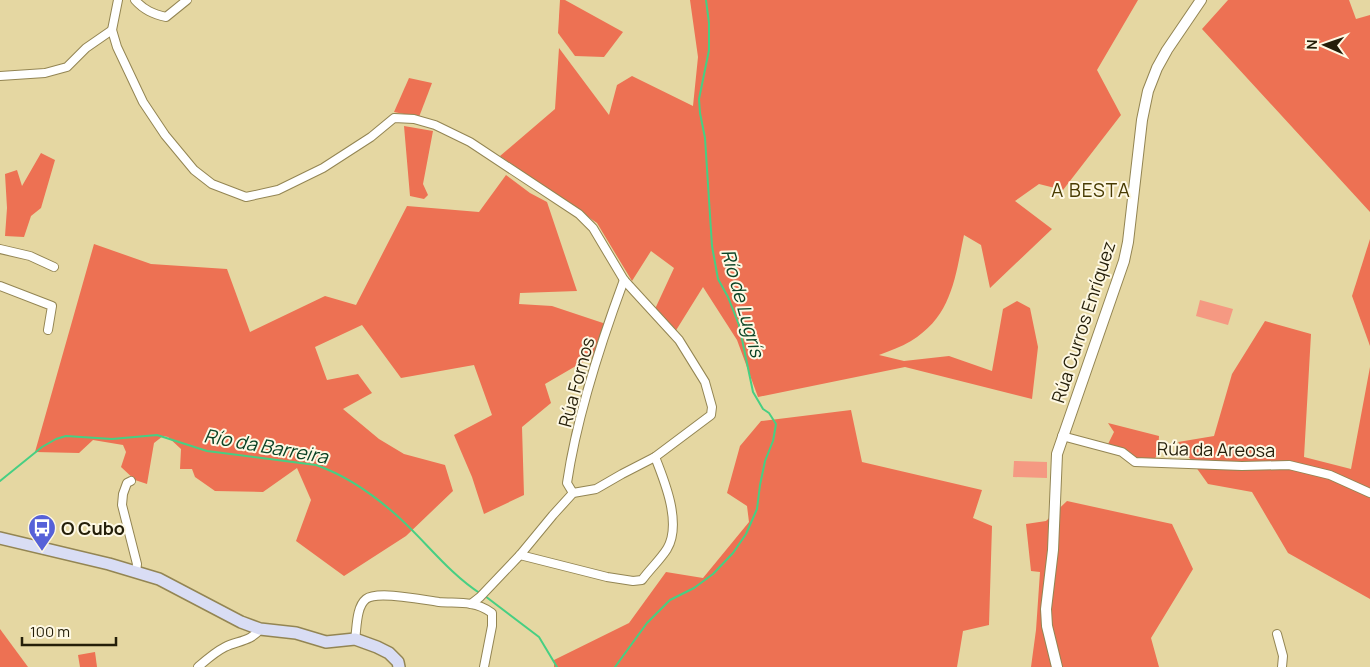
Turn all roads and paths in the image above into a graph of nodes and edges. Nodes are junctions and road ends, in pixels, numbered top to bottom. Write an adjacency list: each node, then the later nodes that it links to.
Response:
1 (118, 0): 5 (street)
2 (135, 0): 3 (street)
3 (187, 0)
4 (1201, 0): 12 (street, Rúa Curros Enríquez)
5 (112, 30): 6 (street); 9 (street)
6 (0, 76)
7 (0, 249): 8 (street)
8 (54, 267)
9 (624, 280): 13 (street); 15 (street, Rúa Fornos)
10 (0, 286): 11 (street)
11 (48, 330)
12 (1062, 436): 16 (street, Rúa da Areosa); 27 (street, Rúa Curros Enríquez)
13 (655, 457): 15 (street); 18 (street)
14 (131, 481): 19 (street)
15 (573, 493): 18 (street)
16 (1370, 493)
17 (0, 538): 19 (main road)
18 (520, 555): 20 (street)
19 (136, 572): 21 (main road)
20 (471, 604): 23 (street); 26 (street)
21 (260, 629): 23 (main road); 24 (street)
22 (1277, 634): 28 (street)
23 (355, 639): 25 (main road)
24 (198, 667)
25 (399, 667)
26 (484, 667)
27 (1056, 667)
28 (1282, 667)

